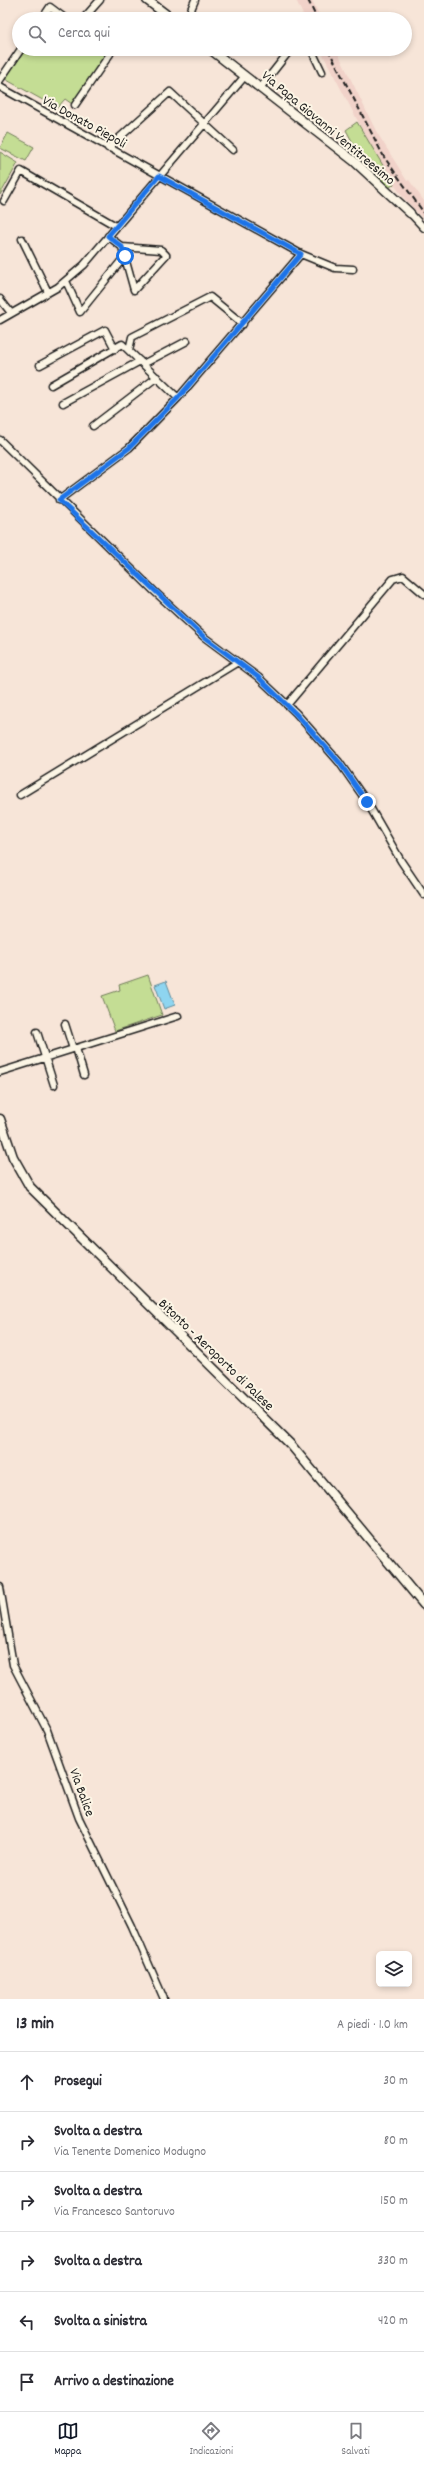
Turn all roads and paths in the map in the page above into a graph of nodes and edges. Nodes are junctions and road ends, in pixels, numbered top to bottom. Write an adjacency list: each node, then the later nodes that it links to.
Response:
1 (100, 0): 6 (street)
2 (147, 0): 7 (main road)
3 (195, 0): 8 (street)
4 (47, 12): 5 (street)
5 (57, 12)
6 (89, 12)
7 (163, 12)
8 (190, 12)
9 (17, 56): 16 (street)
10 (109, 56): 19 (street)
11 (219, 56): 15 (main road, Via Papa Giovanni Ventitreesimo)
12 (285, 56): 18 (street)
13 (314, 56): 14 (street)
14 (322, 72)
15 (245, 76): 18 (main road, Via Papa Giovanni Ventitreesimo); 20 (street)
16 (0, 80)
17 (0, 86): 21 (street, Via Donato Piepoli)
18 (261, 87): 25 (main road, Via Papa Giovanni Ventitreesimo)
19 (75, 105)
20 (205, 123): 21 (street); 22 (street); 23 (street)
21 (108, 148): 23 (street, Via Donato Piepoli)
22 (233, 150)
23 (159, 176): 26 (street); 31 (street, Via Donato Piepoli)
24 (4, 201): 26 (street)
25 (410, 213): 27 (street)
26 (116, 226): 28 (street)
27 (424, 228)
28 (108, 236): 30 (street); 34 (street)
29 (22, 239): 35 (street)
30 (122, 247): 32 (street); 32 (street)
31 (301, 254): 33 (street, Via Donato Piepoli); 39 (street)
32 (125, 256): 34 (street)
33 (353, 269)
34 (66, 282): 35 (street)
35 (48, 292): 37 (street)
36 (0, 299): 37 (street)
37 (11, 313): 38 (street)
38 (0, 320)
39 (244, 324): 42 (street); 47 (street)
40 (187, 341): 43 (street)
41 (115, 349): 42 (street); 44 (street); 46 (street)
42 (129, 350): 43 (street)
43 (141, 363): 45 (street); 48 (street)
44 (40, 365)
45 (157, 377): 47 (street); 49 (street)
46 (51, 385)
47 (178, 398): 51 (street)
48 (63, 403)
49 (93, 426)
50 (0, 440): 51 (street)
51 (59, 500): 53 (street)
52 (424, 594): 54 (street)
53 (238, 662): 54 (street); 55 (street)
54 (287, 705): 56 (street)
55 (20, 795)
56 (424, 895)
57 (178, 1016): 60 (street)
58 (66, 1024): 60 (street)
59 (37, 1032): 61 (street)
60 (75, 1049): 61 (street); 63 (street)
61 (45, 1058): 62 (street); 64 (street)
62 (0, 1072)
63 (84, 1074)
64 (54, 1085)
65 (0, 1119): 67 (main road, Bitonto - Aeroporto di Palese)
66 (0, 1587): 68 (street, Via Balice)
67 (424, 1605)
68 (164, 1999)

